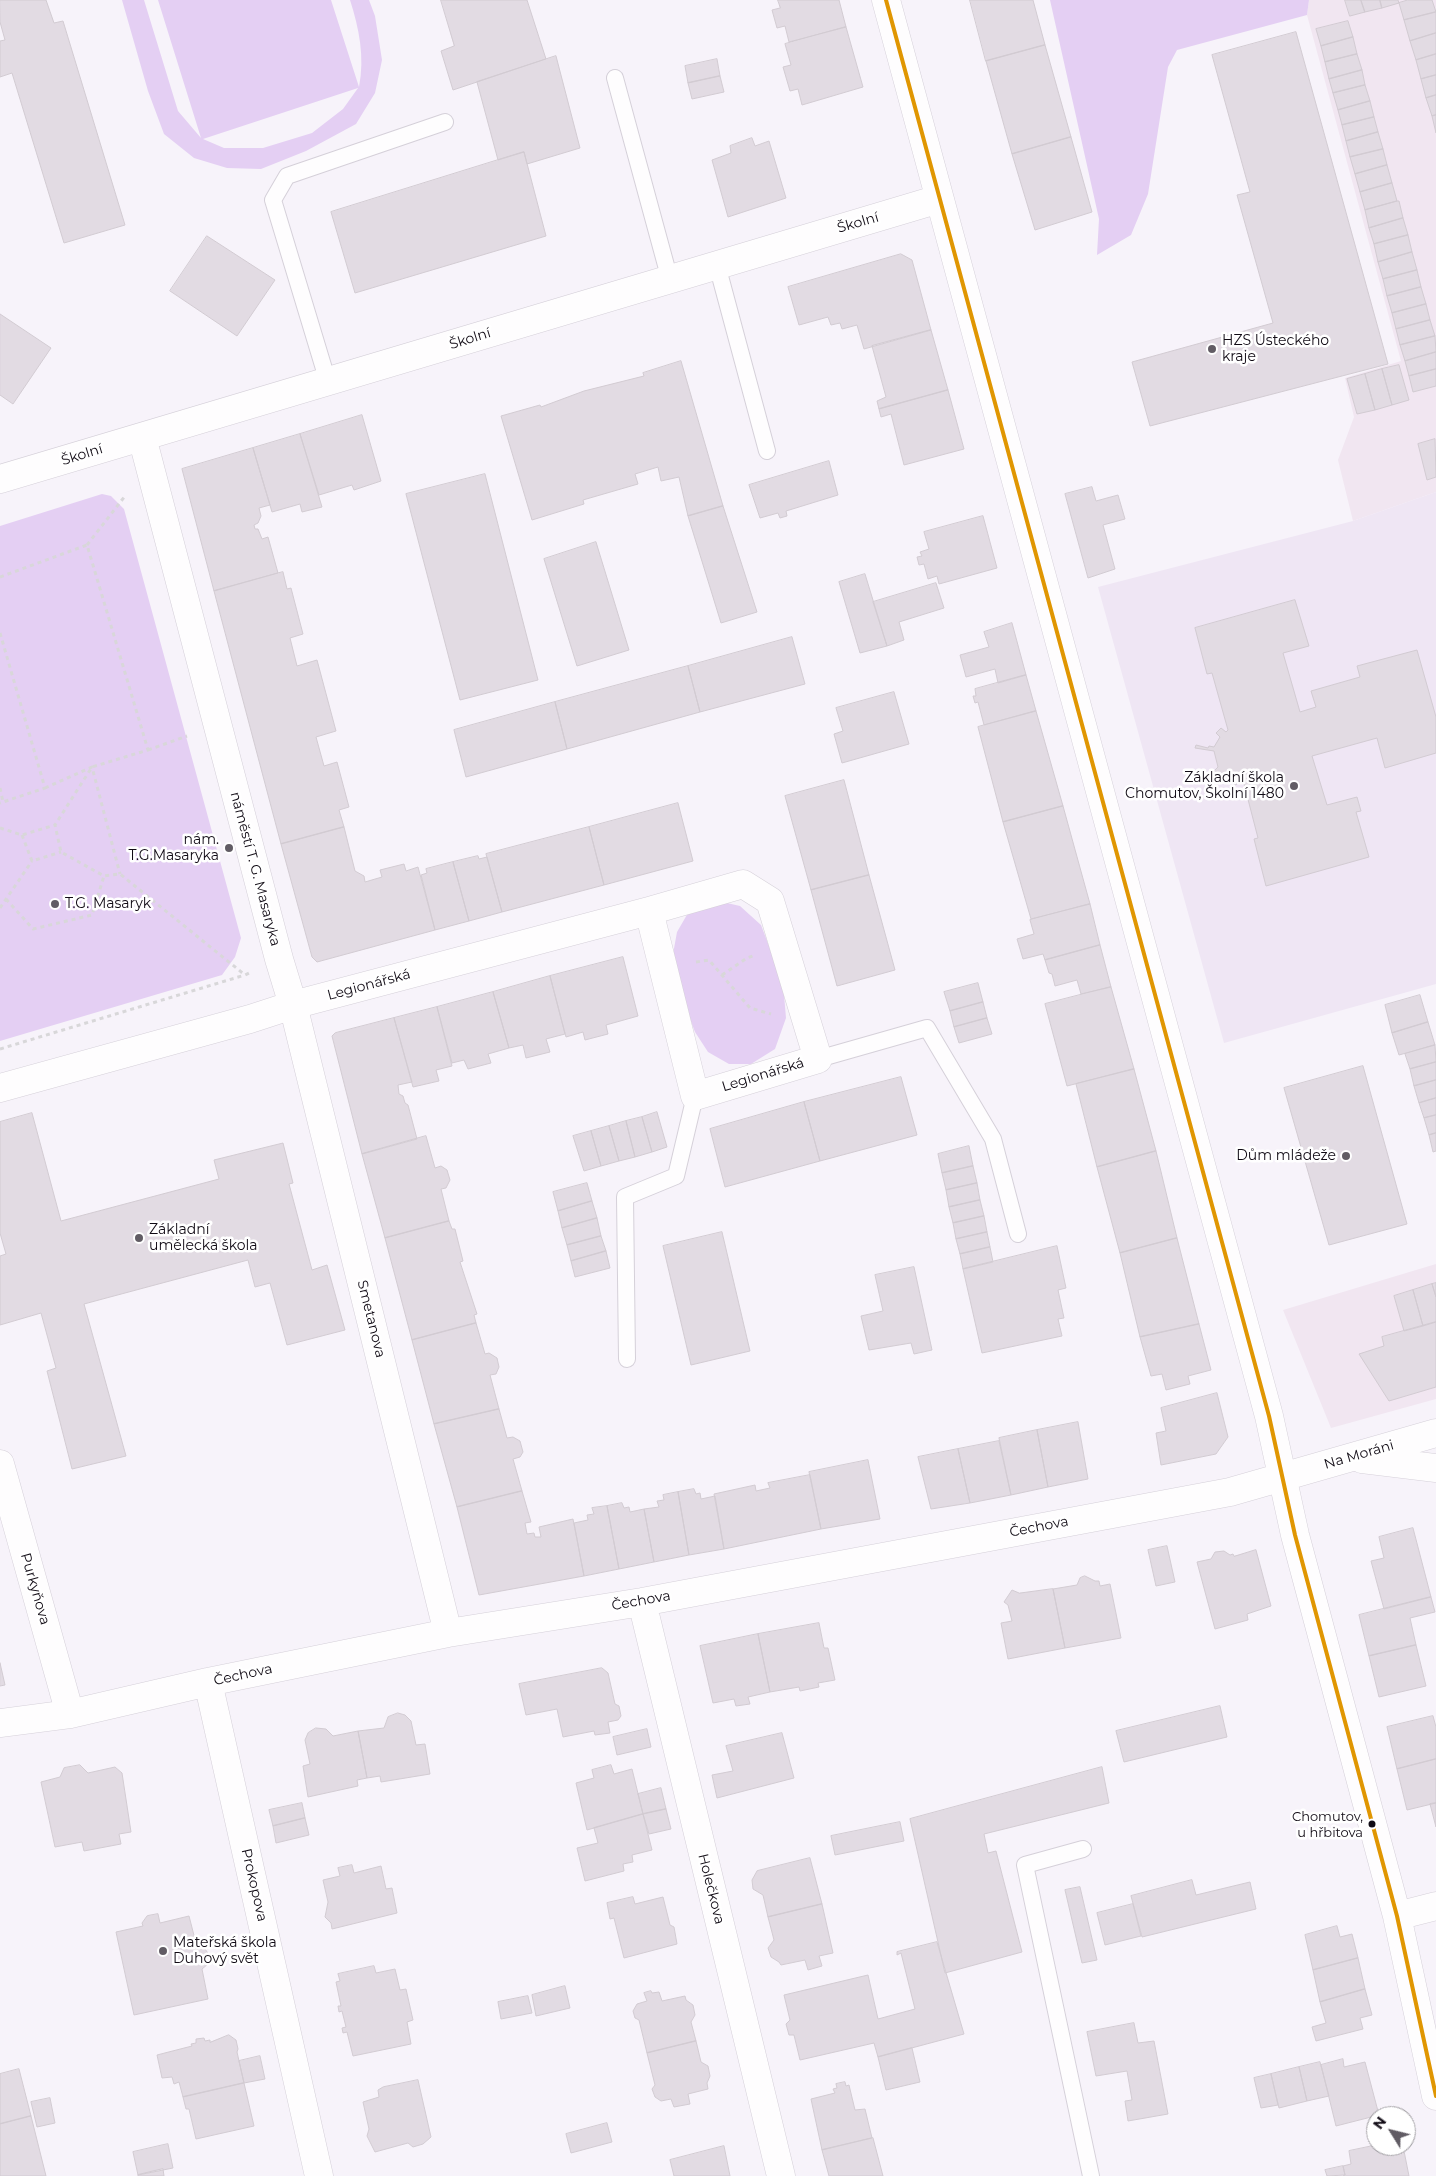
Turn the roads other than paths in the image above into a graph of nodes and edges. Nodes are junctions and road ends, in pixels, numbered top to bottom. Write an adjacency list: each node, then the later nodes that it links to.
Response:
1 (886, 0): 4 (street)
2 (615, 78): 6 (lane)
3 (445, 122): 7 (lane)
4 (939, 199): 5 (street, Školní); 22 (street)
5 (717, 265): 6 (street, Školní); 9 (lane)
6 (670, 280): 7 (street, Školní)
7 (328, 382): 8 (street, Školní)
8 (142, 437): 10 (street, Školní); 12 (street, náměstí T. G. Masaryka)
9 (767, 451)
10 (0, 479)
11 (649, 911): 12 (street, Legionářská); 13 (street, Legionářská); 15 (street)
12 (293, 1005): 14 (street); 24 (street, Smetanova)
13 (818, 1059): 15 (street, Legionářská); 16 (lane)
14 (0, 1088)
15 (695, 1096): 17 (lane)
16 (1018, 1234)
17 (627, 1359)
18 (1436, 1434): 19 (street, Na Moráni)
19 (1350, 1457): 21 (street); 22 (street, Na Moráni)
20 (0, 1464): 26 (street, Purkyňova)
21 (1436, 1468)
22 (1282, 1478): 23 (street, Čechova); 30 (street)
23 (642, 1602): 24 (street, Čechova); 33 (street, Holečkova)
24 (448, 1633): 25 (street, Čechova)
25 (208, 1682): 26 (street, Čechova); 32 (street, Prokopova)
26 (70, 1714): 27 (street, Čechova)
27 (0, 1723)
28 (1083, 1849): 34 (lane)
29 (1436, 1906): 30 (street)
30 (1397, 1916): 31 (street)
31 (1436, 2096)
32 (319, 2176)
33 (781, 2176)
34 (1091, 2176)

